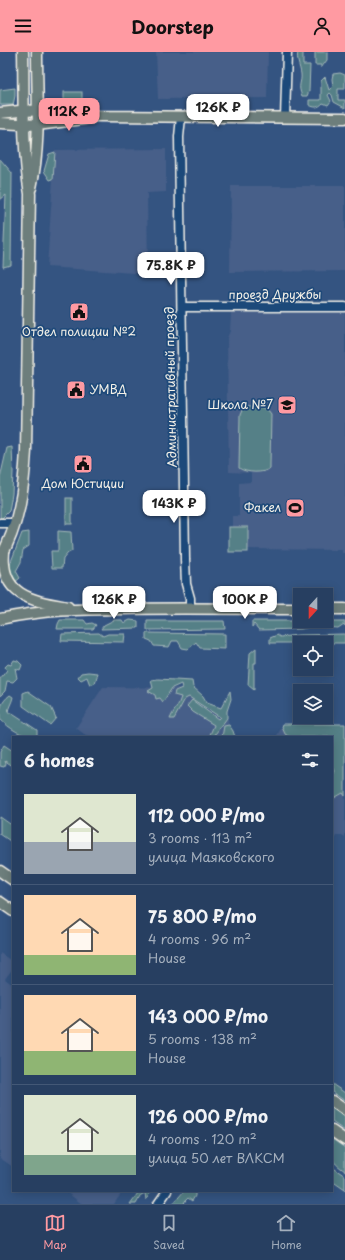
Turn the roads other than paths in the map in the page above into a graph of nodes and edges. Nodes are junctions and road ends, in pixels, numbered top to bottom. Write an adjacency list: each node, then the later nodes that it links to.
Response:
1 (23, 52): 5 (main road)
2 (37, 52): 4 (main road)
3 (287, 52): 9 (street)
4 (37, 111): 5 (main road); 7 (main road); 13 (main road)
5 (24, 112): 6 (main road); 12 (main road)
6 (0, 113)
7 (97, 116): 8 (main road); 13 (main road)
8 (181, 117): 9 (main road); 15 (street, Административный проезд)
9 (286, 118): 10 (main road)
10 (345, 118)
11 (0, 124): 12 (main road)
12 (23, 125): 13 (main road); 14 (main road)
13 (37, 125): 14 (main road)
14 (30, 194): 18 (main road)
15 (182, 307): 16 (street, проезд Дружбы); 20 (street, Административный проезд)
16 (345, 307)
17 (0, 523): 18 (street)
18 (15, 523): 19 (main road)
19 (2, 555): 24 (main road)
20 (190, 608): 21 (main road); 24 (main road)
21 (293, 609)
22 (333, 609): 23 (main road)
23 (345, 609)
24 (83, 610): 25 (main road)
25 (0, 619)
26 (0, 871): 27 (main road)
27 (12, 879)
28 (0, 902): 29 (main road)
29 (12, 910)
30 (333, 1102): 31 (main road)
31 (345, 1110)
32 (333, 1132): 33 (main road)
33 (345, 1140)
34 (167, 1192): 35 (street)
35 (158, 1204)

